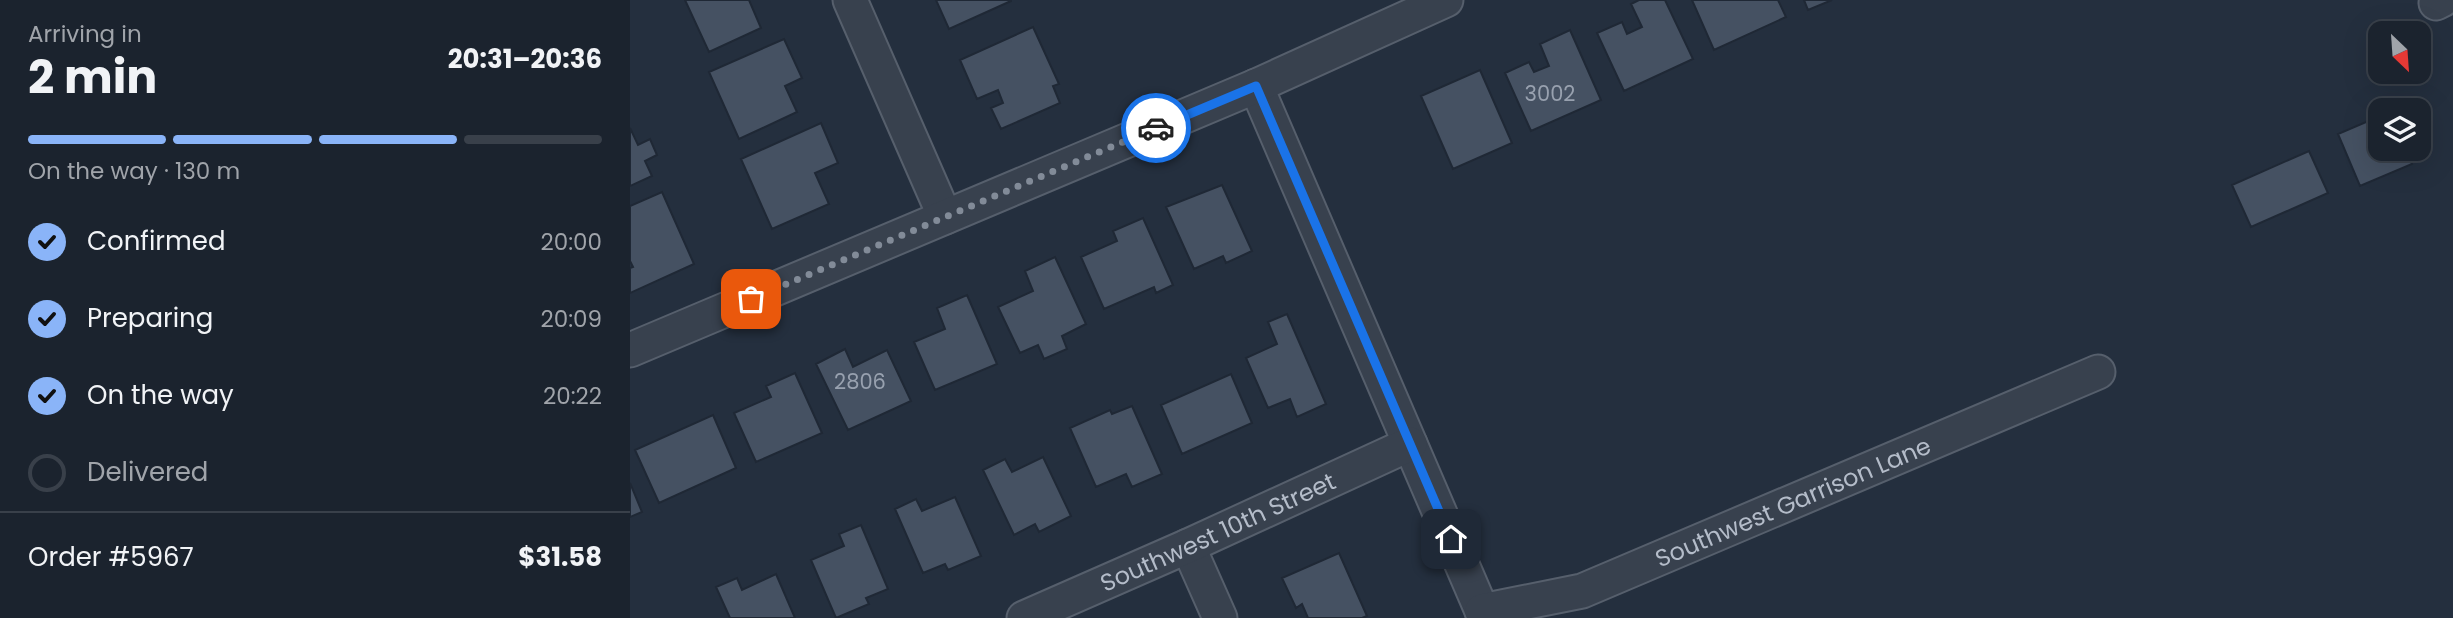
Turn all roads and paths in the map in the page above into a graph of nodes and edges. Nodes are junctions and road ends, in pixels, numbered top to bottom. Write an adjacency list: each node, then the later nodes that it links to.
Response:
1 (850, 0): 4 (street)
2 (1446, 0): 3 (street)
3 (1256, 86): 4 (street); 7 (street)
4 (945, 217): 5 (street)
5 (630, 350)
6 (2098, 372): 9 (street, Southwest Garrison Lane)
7 (1410, 444): 8 (street, Southwest 10th Street); 9 (street)
8 (1188, 546): 10 (street, Southwest 10th Street); 11 (street)
9 (1483, 615)
10 (1024, 618)
11 (1220, 618)

